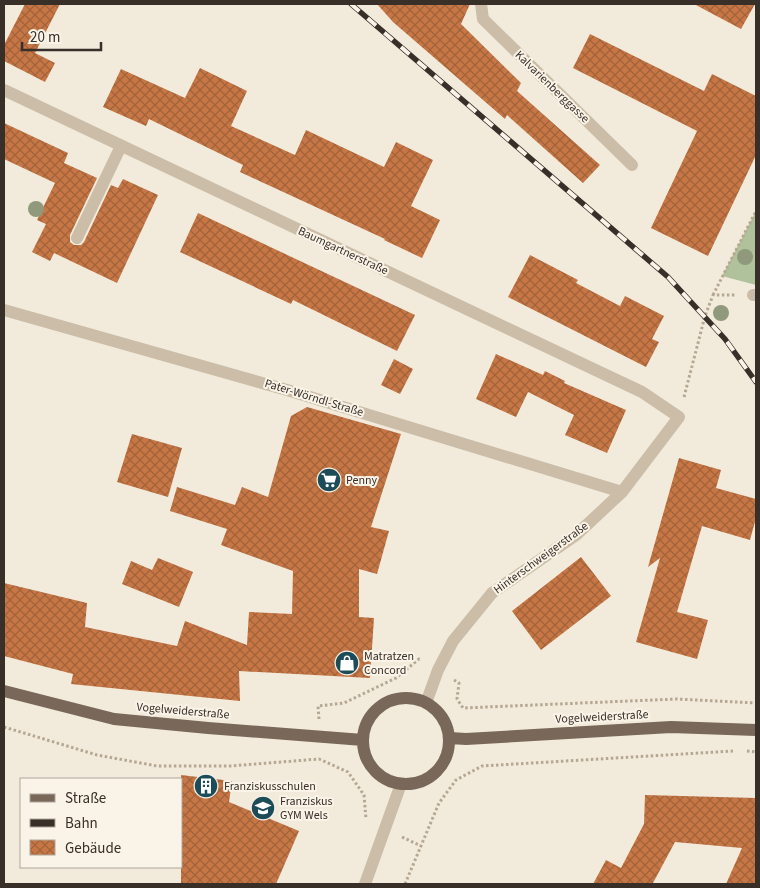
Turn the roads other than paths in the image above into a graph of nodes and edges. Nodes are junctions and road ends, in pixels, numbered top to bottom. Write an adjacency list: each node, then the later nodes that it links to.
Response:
1 (481, 4): 4 (street, Kalvarienberggasse)
2 (4, 90): 3 (street, Baumgartnerstraße)
3 (121, 146): 5 (street); 7 (street, Baumgartnerstraße)
4 (632, 165)
5 (76, 238)
6 (4, 310): 8 (street, Pater-Wörndl-Straße)
7 (679, 417): 8 (street, Hinterschweigerstraße)
8 (622, 492): 10 (street, Hinterschweigerstraße)
9 (4, 691): 13 (main road, Vogelweiderstraße)
10 (426, 703): 12 (main road); 13 (main road)
11 (756, 730): 12 (main road, Vogelweiderstraße)
12 (450, 738): 14 (main road)
13 (363, 740): 14 (main road)
14 (401, 784): 15 (street)
15 (365, 884)

